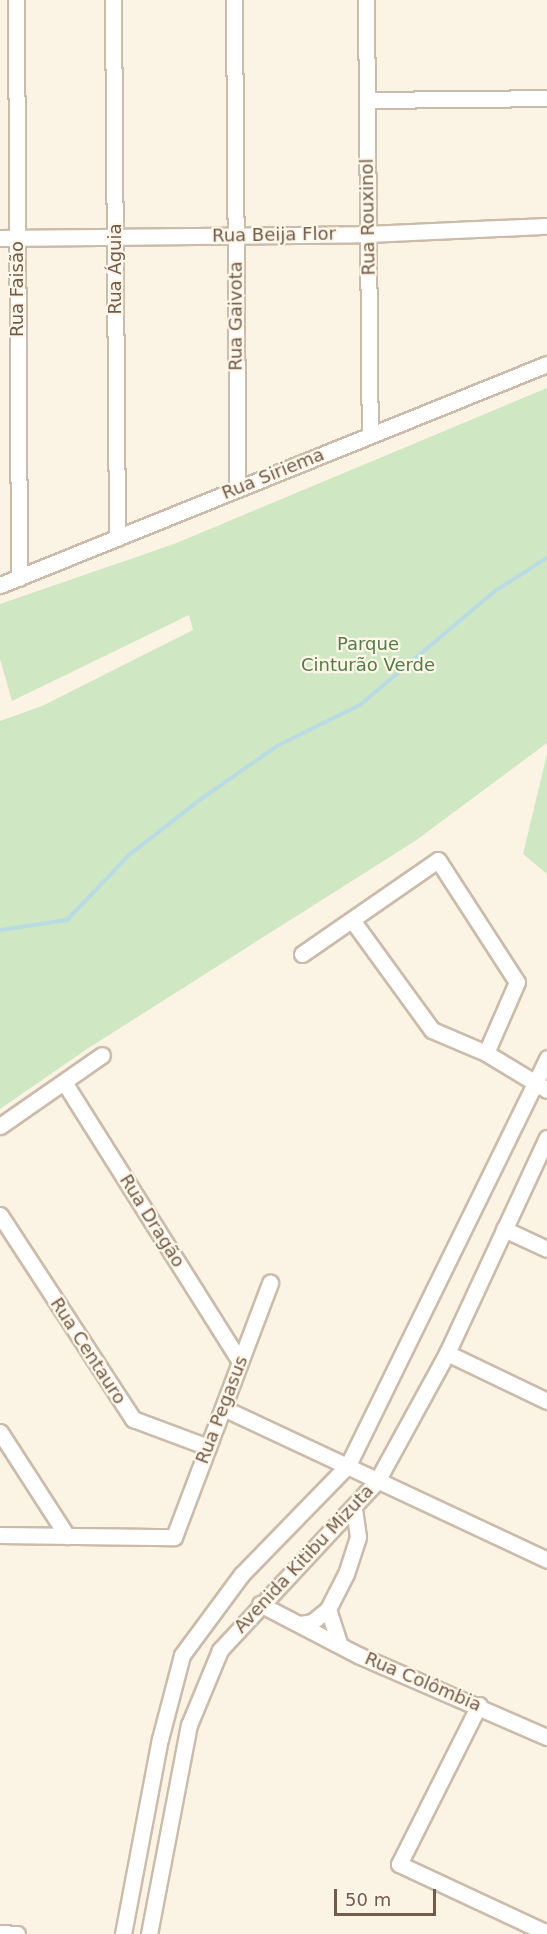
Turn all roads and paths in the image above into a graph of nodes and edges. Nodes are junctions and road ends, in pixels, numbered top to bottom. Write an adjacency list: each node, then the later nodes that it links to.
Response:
1 (16, 0): 12 (street, Rua Faisão)
2 (113, 0): 10 (street, Rua Águia)
3 (234, 0): 9 (street, Rua Gaivota)
4 (366, 0): 6 (street, Rua Rouxinol)
5 (547, 98): 6 (street)
6 (367, 100): 8 (street, Rua Rouxinol)
7 (547, 225): 8 (street, Rua Beija Flor)
8 (368, 234): 9 (street, Rua Beija Flor); 14 (street, Rua Rouxinol)
9 (236, 236): 10 (street, Rua Beija Flor); 15 (street, Rua Gaivota)
10 (115, 237): 12 (street, Rua Beija Flor); 16 (street, Rua Águia)
11 (0, 238): 12 (street, Rua Beija Flor)
12 (17, 238): 17 (street, Rua Faisão)
13 (547, 364): 14 (street, Rua Siriema)
14 (370, 434): 15 (street, Rua Siriema)
15 (237, 489): 16 (street, Rua Siriema)
16 (117, 538): 17 (street, Rua Siriema)
17 (19, 578): 18 (street, Rua Siriema)
18 (0, 585)
19 (352, 920): 20 (street); 21 (street); 21 (street)
20 (302, 954)
21 (486, 1053): 25 (street)
22 (102, 1055): 24 (street)
23 (547, 1058): 25 (street)
24 (64, 1082): 26 (street); 33 (street, Rua Dragão)
25 (542, 1086): 38 (street)
26 (0, 1126)
27 (547, 1138): 29 (street, Avenida Kitibu Mizuta)
28 (0, 1215): 37 (street, Rua Centauro)
29 (504, 1229): 30 (street); 32 (street, Avenida Kitibu Mizuta)
30 (547, 1249)
31 (270, 1283): 33 (street, Rua Pegasus)
32 (447, 1353): 34 (street); 39 (street, Avenida Kitibu Mizuta)
33 (240, 1361): 35 (street, Rua Pegasus)
34 (547, 1401)
35 (222, 1408): 37 (street, Rua Pegasus); 38 (street)
36 (0, 1432): 42 (street)
37 (208, 1447): 42 (street, Rua Pegasus)
38 (348, 1465): 39 (street); 53 (street)
39 (377, 1481): 40 (street, Avenida Kitibu Mizuta); 43 (street)
40 (354, 1509): 44 (street, Avenida Kitibu Mizuta); 45 (street)
41 (0, 1535): 42 (street)
42 (67, 1536)
43 (547, 1560)
44 (260, 1604): 46 (street, Rua Colômbia); 54 (street, Avenida Kitibu Mizuta)
45 (328, 1609): 46 (street); 47 (street)
46 (300, 1624): 47 (street, Rua Colômbia)
47 (340, 1645): 48 (street, Rua Colômbia)
48 (478, 1705): 49 (street, Rua Colômbia); 50 (street)
49 (547, 1737)
50 (547, 1933)
51 (0, 1934): 52 (street)
52 (17, 1934)
53 (123, 1934)
54 (149, 1934)

